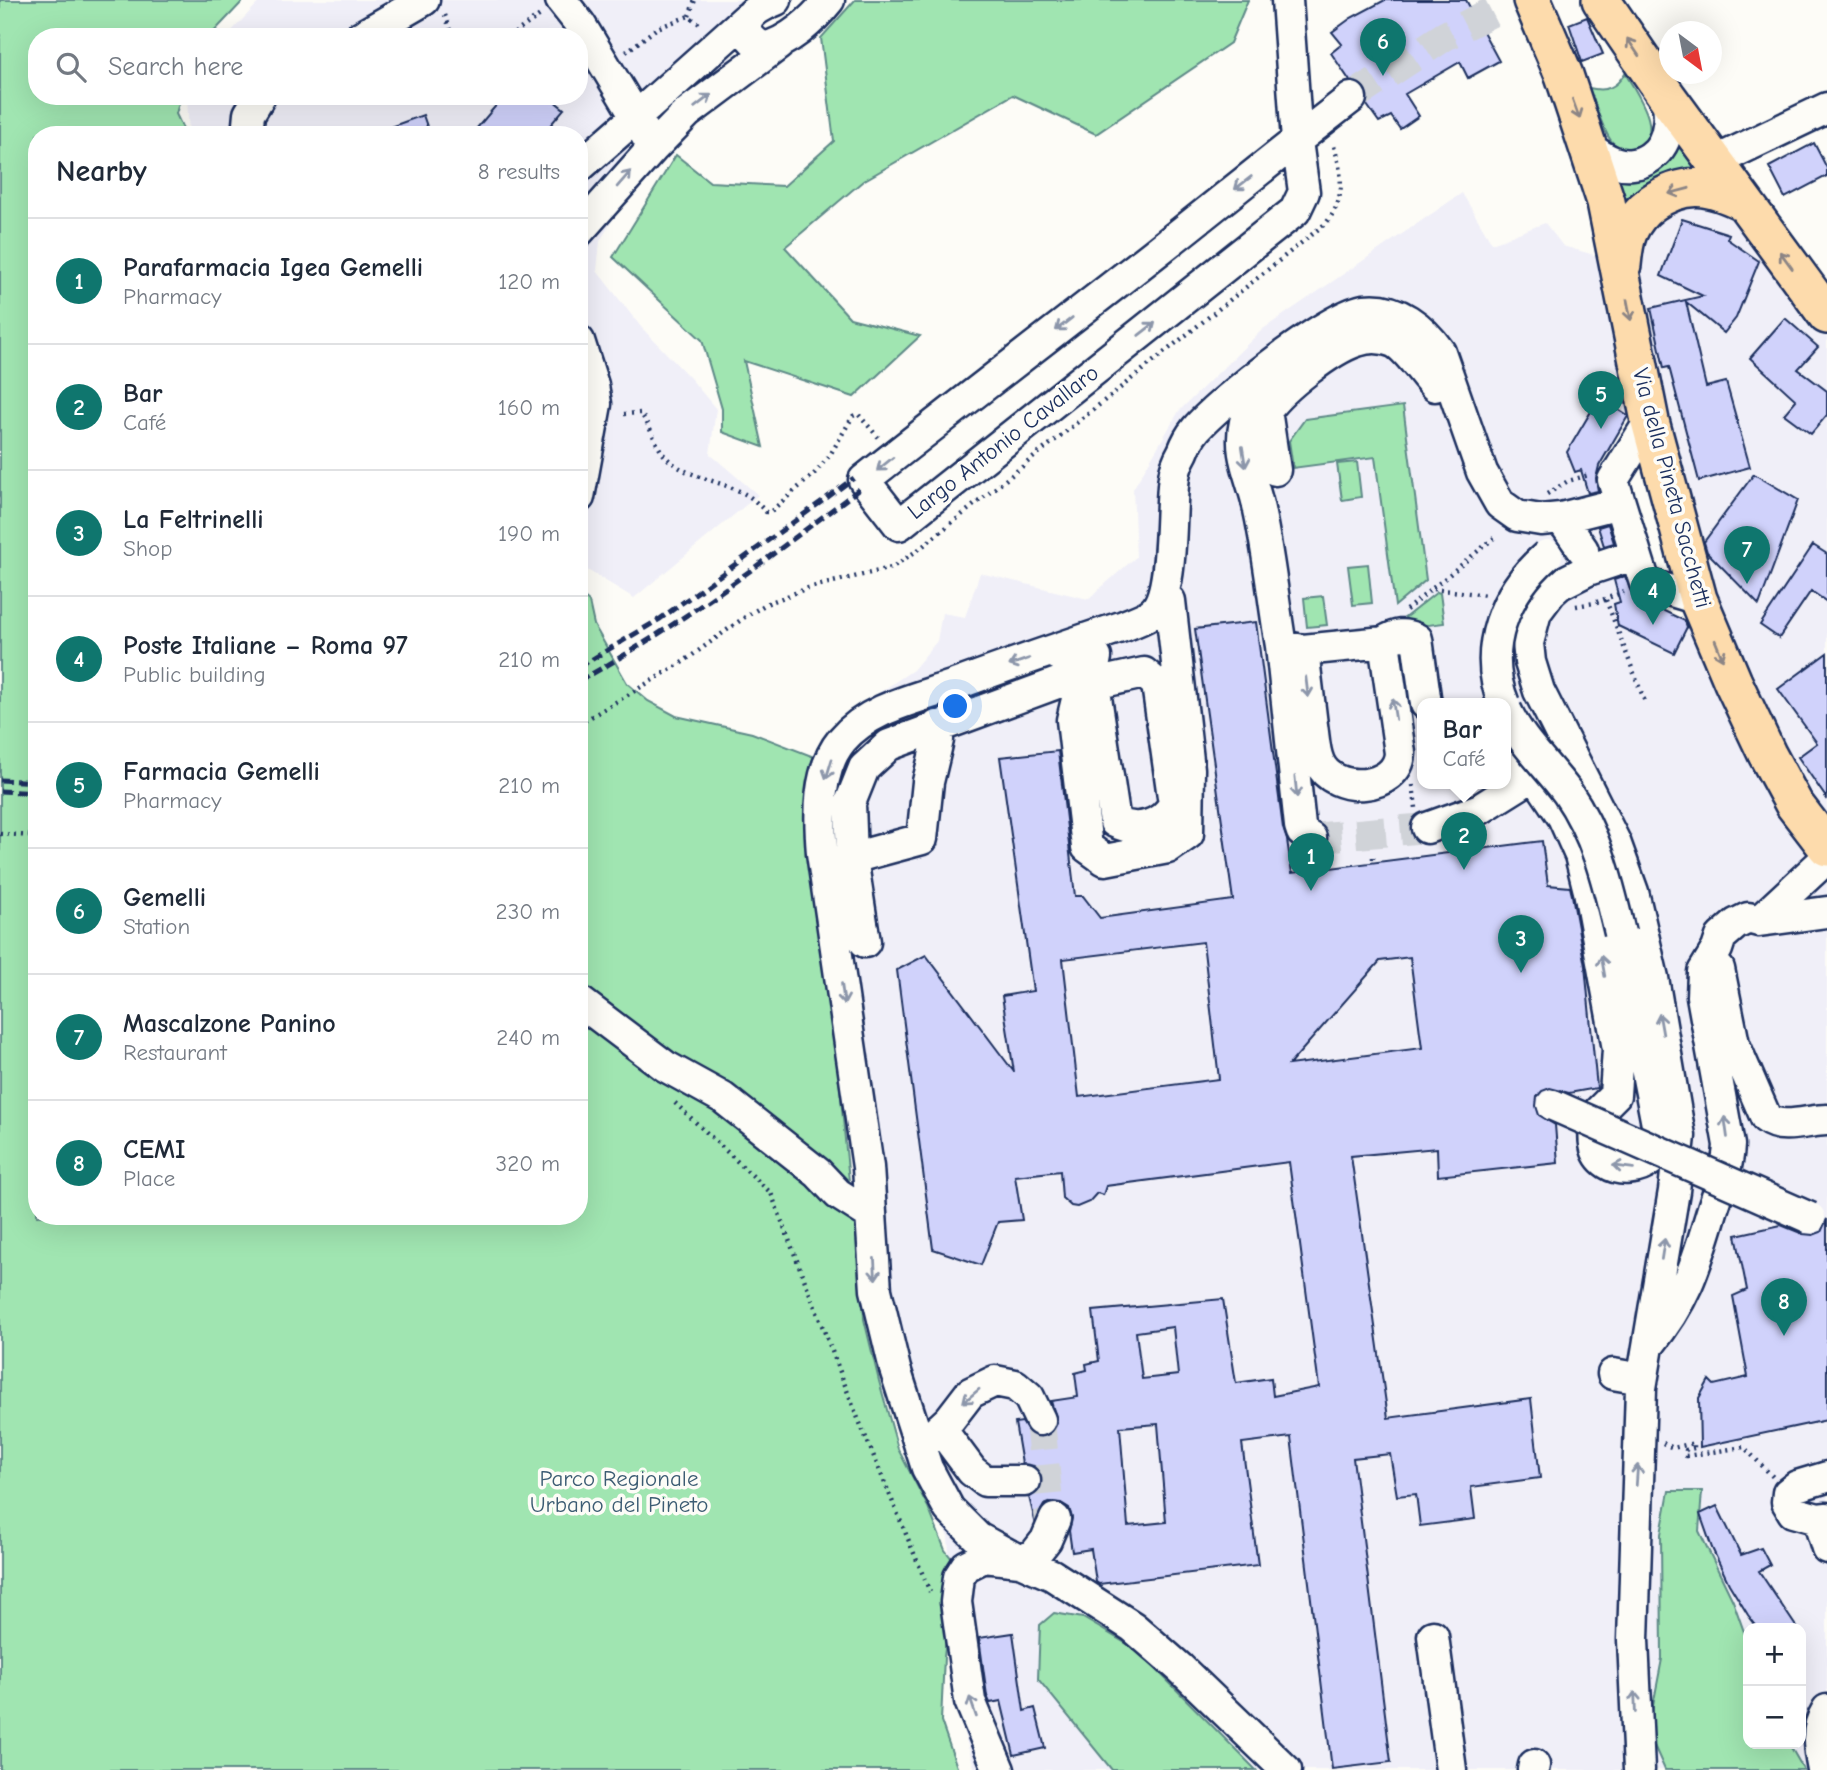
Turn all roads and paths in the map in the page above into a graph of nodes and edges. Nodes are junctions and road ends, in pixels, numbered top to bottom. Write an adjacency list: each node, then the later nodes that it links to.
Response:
1 (695, 0): 9 (path)
2 (829, 0): 16 (street)
3 (1287, 0): 24 (street)
4 (1532, 0): 26 (main road, Via della Pineta Sacchetti, one-way to 26)
5 (1601, 0): 19 (main road, one-way to 5)
6 (434, 5): 10 (street); 11 (path)
7 (555, 5): 12 (path); 13 (street)
8 (759, 6): 15 (street); 16 (street)
9 (689, 16): 15 (path); 17 (path)
10 (381, 28)
11 (449, 28)
12 (522, 28)
13 (582, 28)
14 (588, 37): 17 (street)
15 (719, 45): 22 (street)
16 (778, 45): 25 (street, one-way to 16)
17 (606, 67): 22 (street)
18 (1351, 98): 24 (street)
19 (1668, 98): 26 (street); 28 (main road)
20 (254, 105): 23 (street)
21 (1827, 108): 28 (street)
22 (636, 117): 25 (street); 27 (street)
23 (248, 126)
24 (1297, 141): 40 (street, Largo Antonio Cavallaro, one-way to 40); 40 (street, Largo Antonio Cavallaro, one-way to 24)
25 (653, 148): 30 (street, one-way to 25)
26 (1590, 148): 32 (main road, Via della Pineta Sacchetti)
27 (588, 159)
28 (1714, 162): 29 (main road)
29 (1744, 202): 32 (main road, Via della Pineta Sacchetti, one-way to 32); 33 (main road, one-way to 29)
30 (588, 221)
31 (1321, 228): 60 (path)
32 (1621, 268): 38 (main road, Via della Pineta Sacchetti, one-way to 38)
33 (1827, 315)
34 (588, 369): 39 (street)
35 (1435, 386): 36 (street); 41 (street); 43 (street)
36 (1263, 392): 51 (street); 54 (street, one-way to 54)
37 (624, 414): 40 (path)
38 (1650, 421): 44 (street); 49 (main road, Via della Pineta Sacchetti)
39 (588, 448)
40 (895, 456)
41 (1275, 470)
42 (1591, 475): 43 (path)
43 (1565, 523): 44 (street); 51 (street); 57 (street, bridge); 62 (street)
44 (1628, 528): 46 (street); 83 (street, one-way to 44)
45 (1494, 538): 47 (path)
46 (1645, 583): 49 (street); 50 (path)
47 (1432, 589): 48 (path); 53 (path)
48 (1488, 595)
49 (1698, 599): 68 (main road, Via della Pineta Sacchetti, one-way to 68)
50 (1606, 600): 52 (path); 58 (path)
51 (1162, 606): 55 (street); 55 (street)
52 (1571, 606)
53 (1390, 630): 54 (street); 54 (street, one-way to 53); 56 (street)
54 (1292, 648): 67 (street, one-way to 67)
55 (1079, 665): 55 (street); 61 (street); 79 (street, one-way to 79)
56 (1438, 696)
57 (1502, 698)
58 (1645, 702)
59 (1511, 718): 62 (street, one-way to 62, bridge)
60 (588, 719)
61 (937, 726): 69 (street); 69 (street)
62 (1517, 777)
63 (1503, 789): 64 (street)
64 (1427, 828)
65 (0, 834): 66 (path)
66 (28, 836)
67 (1311, 838)
68 (1827, 847)
69 (852, 858): 73 (street)
70 (1827, 858): 72 (street)
71 (1827, 912): 72 (street)
72 (1759, 920): 74 (street)
73 (866, 942)
74 (1717, 949): 78 (street); 83 (street, one-way to 74)
75 (588, 1008): 80 (street)
76 (672, 1099): 94 (path)
77 (1553, 1105): 82 (street, bridge)
78 (1827, 1120)
79 (868, 1167): 80 (street); 81 (street)
80 (818, 1173): 81 (street)
81 (871, 1215): 86 (street, one-way to 86)
82 (1810, 1218)
83 (1647, 1348): 85 (street)
84 (1041, 1420): 86 (street, one-way to 86)
85 (1640, 1431): 89 (path); 100 (street, one-way to 85)
86 (930, 1438): 88 (street); 93 (street)
87 (1827, 1477): 89 (street)
88 (1025, 1481)
89 (1788, 1493): 90 (street)
90 (1822, 1518): 92 (street)
91 (1055, 1519): 93 (street)
92 (1827, 1548)
93 (1020, 1562): 97 (street, one-way to 93); 98 (street)
94 (935, 1604)
95 (1433, 1636): 99 (street)
96 (1827, 1710): 101 (street)
97 (999, 1770)
98 (1286, 1770)
99 (1451, 1770)
100 (1639, 1770)
101 (1823, 1770)

